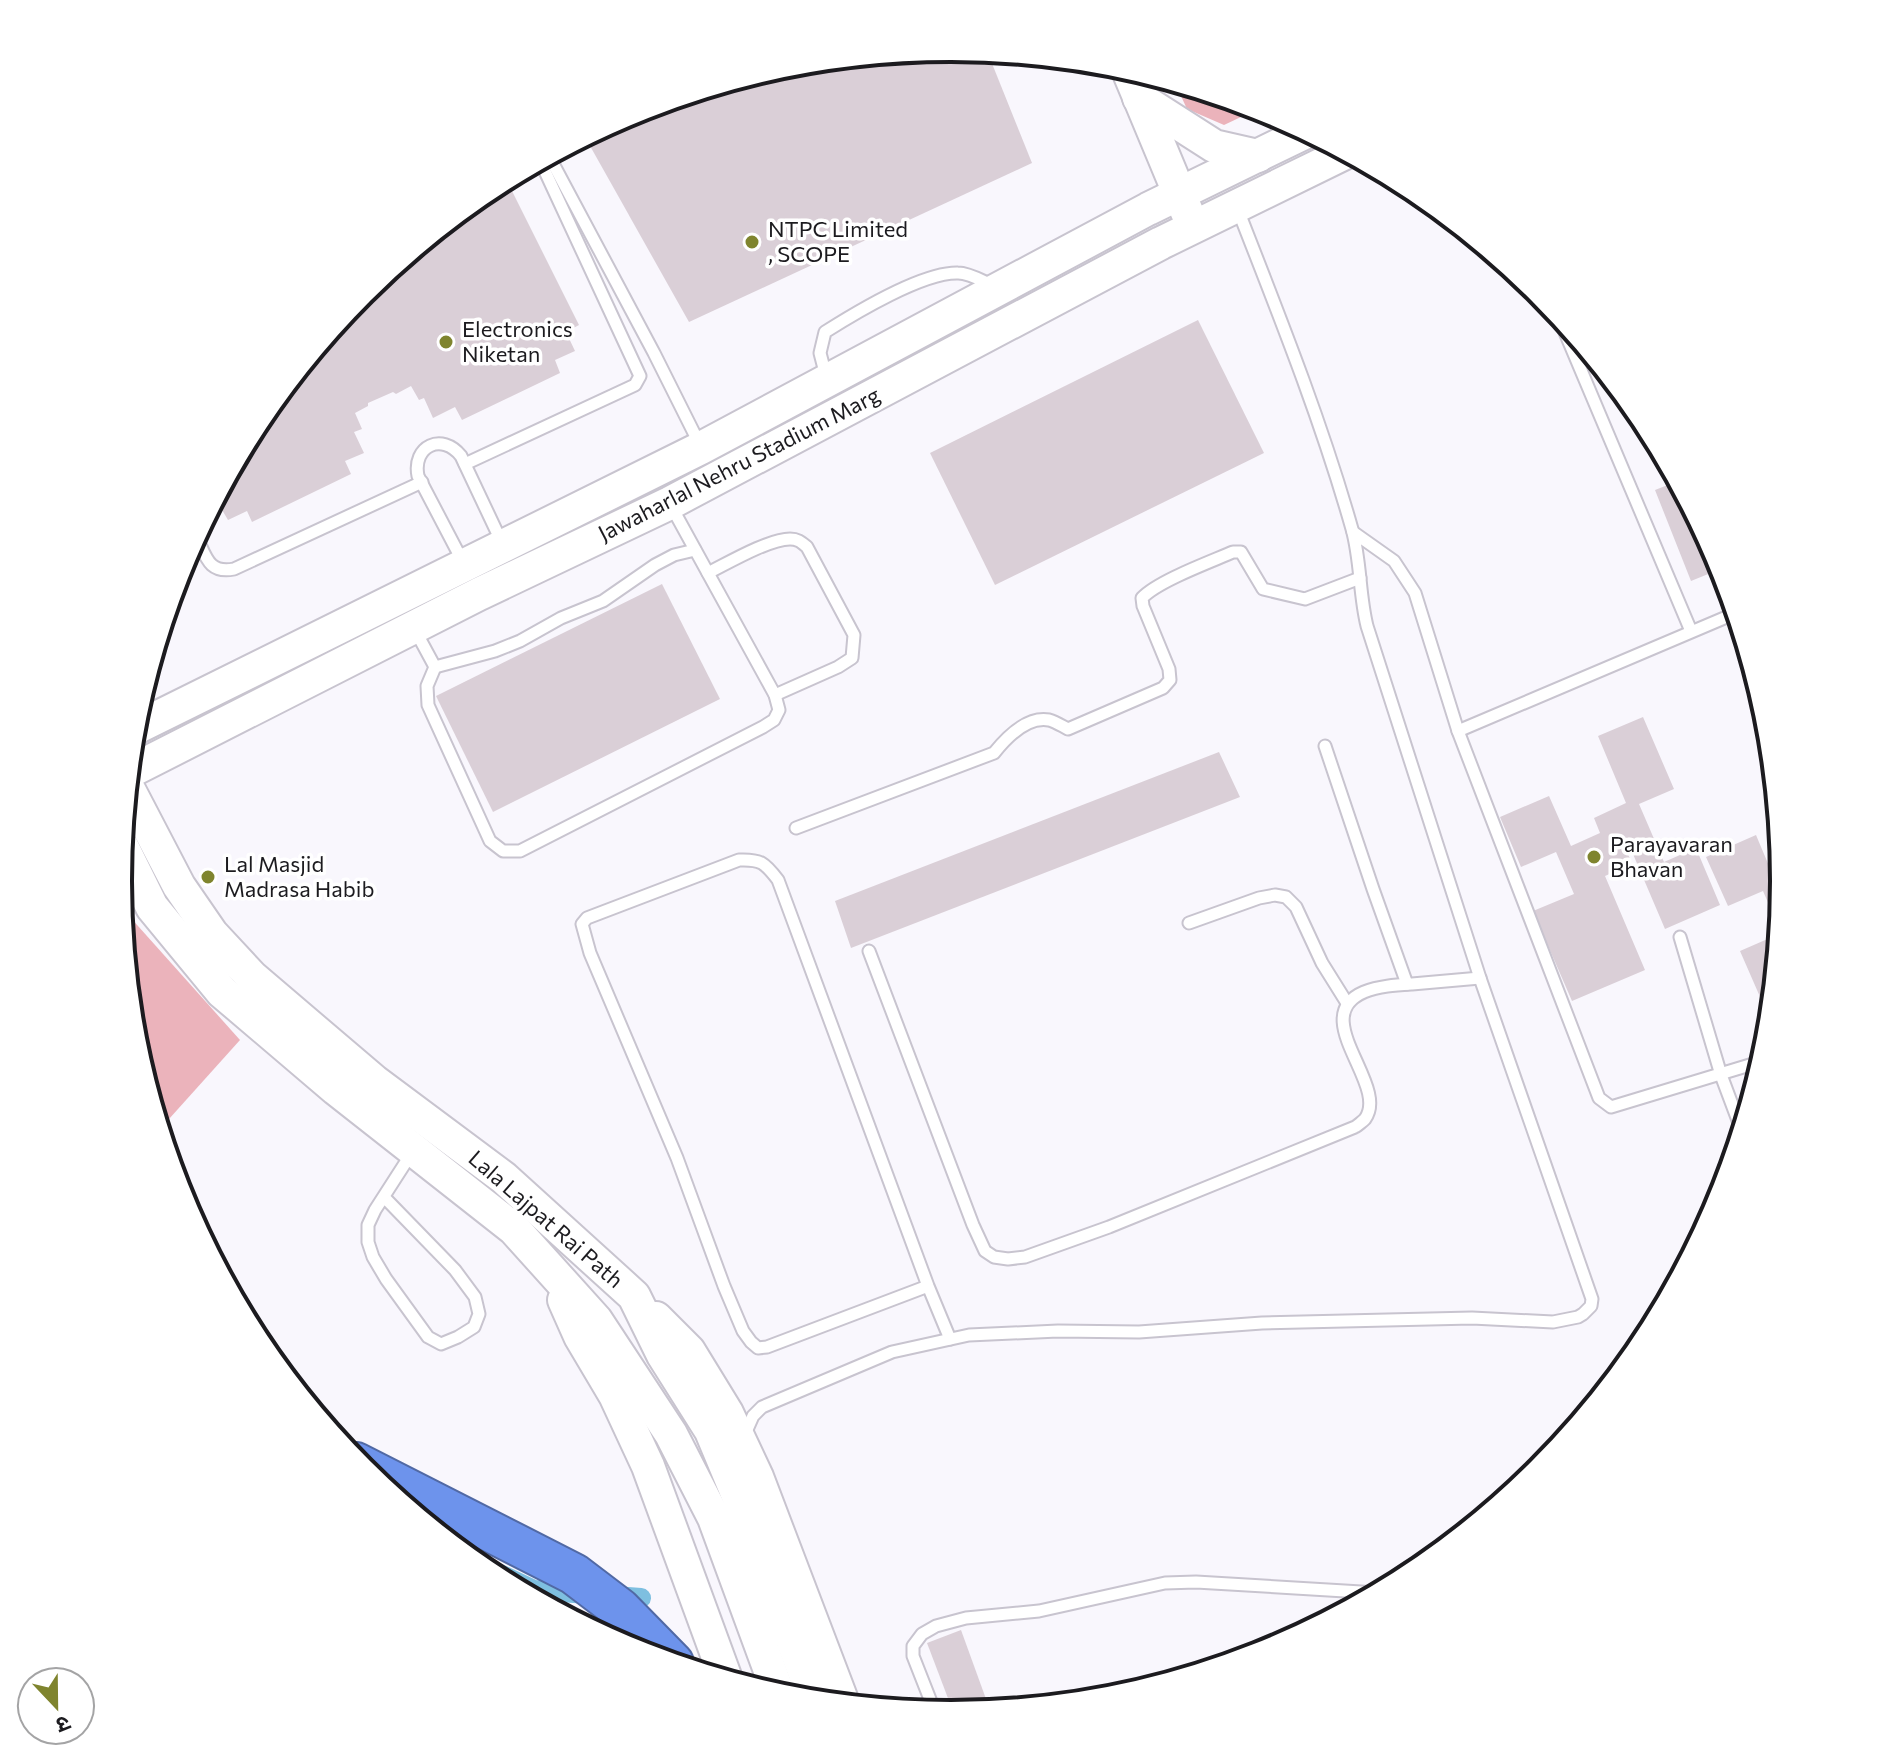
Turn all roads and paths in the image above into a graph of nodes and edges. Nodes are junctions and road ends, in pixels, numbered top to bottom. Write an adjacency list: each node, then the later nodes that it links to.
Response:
1 (1133, 83): 2 (main road)
2 (1139, 98): 4 (main road); 8 (main road)
3 (1295, 137): 4 (main road, Jawaharlal Nehru Stadium Marg)
4 (1258, 156): 8 (main road, Jawaharlal Nehru Stadium Marg)
5 (1335, 158): 9 (main road, Jawaharlal Nehru Stadium Marg)
6 (554, 165): 14 (lane)
7 (545, 171): 15 (lane)
8 (1179, 193): 10 (main road); 11 (main road, Jawaharlal Nehru Stadium Marg)
9 (1236, 205): 10 (main road, Jawaharlal Nehru Stadium Marg); 18 (lane)
10 (1194, 227): 17 (main road, Jawaharlal Nehru Stadium Marg)
11 (999, 288): 13 (main road, Jawaharlal Nehru Stadium Marg); 13 (lane)
12 (1570, 345): 27 (lane)
13 (827, 380): 14 (main road, Jawaharlal Nehru Stadium Marg)
14 (701, 448): 21 (main road, Jawaharlal Nehru Stadium Marg)
15 (465, 464): 16 (lane); 21 (lane)
16 (422, 482): 19 (lane); 24 (lane)
17 (670, 503): 20 (lane); 21 (main road, Jawaharlal Nehru Stadium Marg)
18 (1353, 532): 23 (lane); 31 (lane)
19 (203, 550)
20 (695, 550): 22 (lane); 28 (lane)
21 (511, 560): 24 (main road, Jawaharlal Nehru Stadium Marg)
22 (708, 573): 29 (lane); 29 (lane)
23 (1360, 578): 35 (lane); 40 (lane)
24 (472, 580): 26 (main road, Jawaharlal Nehru Stadium Marg); 30 (main road, Jawaharlal Nehru Stadium Marg)
25 (1727, 617): 27 (lane)
26 (414, 628): 28 (lane); 33 (main road, Jawaharlal Nehru Stadium Marg)
27 (1691, 631): 31 (lane)
28 (435, 667): 29 (lane)
29 (775, 695)
30 (148, 723)
31 (1458, 731): 44 (lane)
32 (1325, 746): 41 (lane)
33 (141, 766)
34 (137, 804): 50 (main road, Lala Lajpat Rai Path)
35 (796, 828)
36 (133, 867): 46 (main road, Lala Lajpat Rai Path)
37 (1189, 923): 42 (lane)
38 (1680, 937): 44 (lane)
39 (869, 951): 42 (lane)
40 (1480, 978): 41 (lane); 51 (lane)
41 (1407, 984): 42 (lane)
42 (1347, 1003)
43 (1749, 1066): 44 (lane)
44 (1721, 1075): 45 (lane)
45 (1736, 1115)
46 (414, 1149): 47 (lane); 48 (main road, Lala Lajpat Rai Path)
47 (384, 1197): 47 (lane)
48 (551, 1272): 56 (main road); 57 (main road, Lala Lajpat Rai Path)
49 (928, 1286): 49 (lane); 51 (lane)
50 (634, 1296): 52 (main road); 58 (main road, Lala Lajpat Rai Path)
51 (950, 1339): 52 (lane)
52 (741, 1443): 59 (main road)
53 (397, 1484): 55 (highway)
54 (1358, 1592): 60 (lane)
55 (656, 1645)
56 (721, 1666)
57 (773, 1680)
58 (810, 1687)
59 (839, 1692)
60 (930, 1699)

